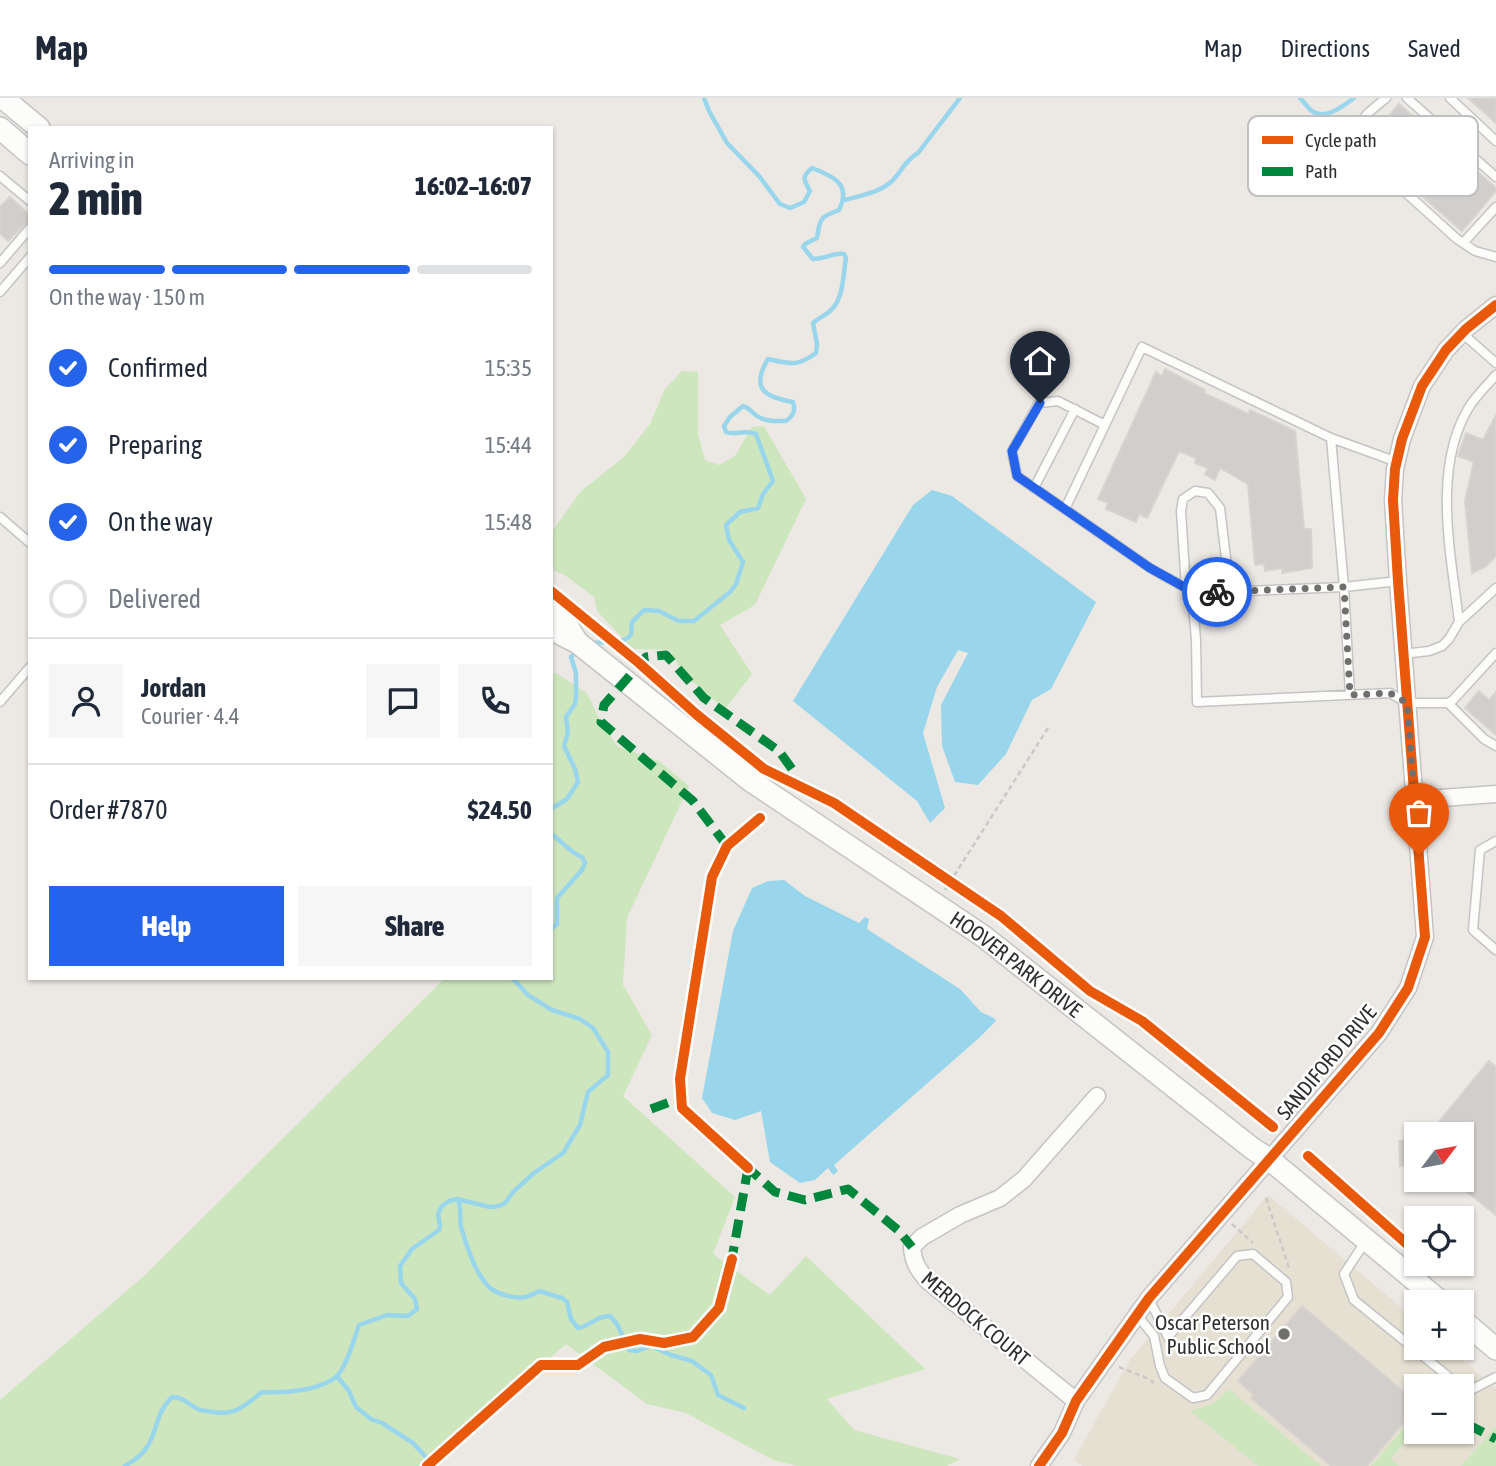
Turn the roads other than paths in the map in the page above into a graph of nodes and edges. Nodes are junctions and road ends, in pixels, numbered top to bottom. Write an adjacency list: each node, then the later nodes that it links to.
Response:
1 (4, 98): 9 (street)
2 (1386, 98): 5 (lane)
3 (1407, 98): 6 (lane)
4 (1450, 98): 7 (lane)
5 (1366, 116)
6 (1427, 116)
7 (1469, 116)
8 (1478, 124): 11 (lane)
9 (37, 126)
10 (0, 128): 12 (street)
11 (1496, 141)
12 (28, 152)
13 (1478, 161): 15 (lane)
14 (0, 176): 17 (lane)
15 (1496, 177)
16 (1410, 196): 20 (lane)
17 (28, 199)
18 (1496, 207): 20 (lane)
19 (28, 230): 23 (lane)
20 (1463, 243): 21 (lane)
21 (1496, 257)
22 (28, 259): 24 (lane)
23 (0, 263)
24 (0, 292)
25 (1496, 305): 26 (street, SANDIFORD DRIVE)
26 (1462, 333): 27 (lane); 32 (street, SANDIFORD DRIVE)
27 (1496, 363)
28 (1496, 375): 43 (lane)
29 (1074, 410): 30 (lane); 33 (lane); 33 (lane)
30 (1105, 425): 31 (lane); 34 (lane)
31 (1331, 438): 32 (lane); 38 (lane)
32 (1397, 462): 37 (street, SANDIFORD DRIVE)
33 (1034, 488): 34 (lane)
34 (1065, 509): 40 (lane)
35 (0, 517): 36 (lane)
36 (28, 541)
37 (1398, 581): 38 (lane); 47 (street, SANDIFORD DRIVE)
38 (1344, 587): 41 (lane); 49 (lane)
39 (1496, 588): 43 (lane)
40 (1189, 590): 41 (lane); 41 (lane); 49 (lane)
41 (1230, 592)
42 (553, 608): 45 (street, HOOVER PARK DRIVE)
43 (1459, 622): 47 (lane)
44 (553, 630): 45 (street, HOOVER PARK DRIVE)
45 (578, 643): 59 (street, HOOVER PARK DRIVE)
46 (1496, 653): 52 (lane)
47 (1404, 654): 51 (street, SANDIFORD DRIVE)
48 (28, 669): 50 (lane)
49 (1350, 695): 51 (lane)
50 (0, 702)
51 (1407, 703): 52 (lane); 55 (street, SANDIFORD DRIVE)
52 (1448, 703): 53 (lane)
53 (1496, 746)
54 (1496, 794): 55 (street)
55 (1414, 800): 59 (street, SANDIFORD DRIVE)
56 (1496, 841): 57 (lane)
57 (1496, 950)
58 (1097, 1097): 69 (street, MERDOCK COURT)
59 (1269, 1159): 60 (street, HOOVER PARK DRIVE); 62 (street, SANDIFORD DRIVE)
60 (1367, 1240): 61 (street, HOOVER PARK DRIVE); 66 (lane)
61 (1427, 1290)
62 (1149, 1298): 63 (street, SANDIFORD DRIVE); 63 (lane)
63 (1137, 1315): 69 (street, SANDIFORD DRIVE)
64 (1474, 1330): 65 (street)
65 (1496, 1349)
66 (1445, 1374)
67 (1496, 1377): 68 (lane)
68 (1474, 1388)
69 (1076, 1401): 70 (street, SANDIFORD DRIVE)
70 (1039, 1466)

